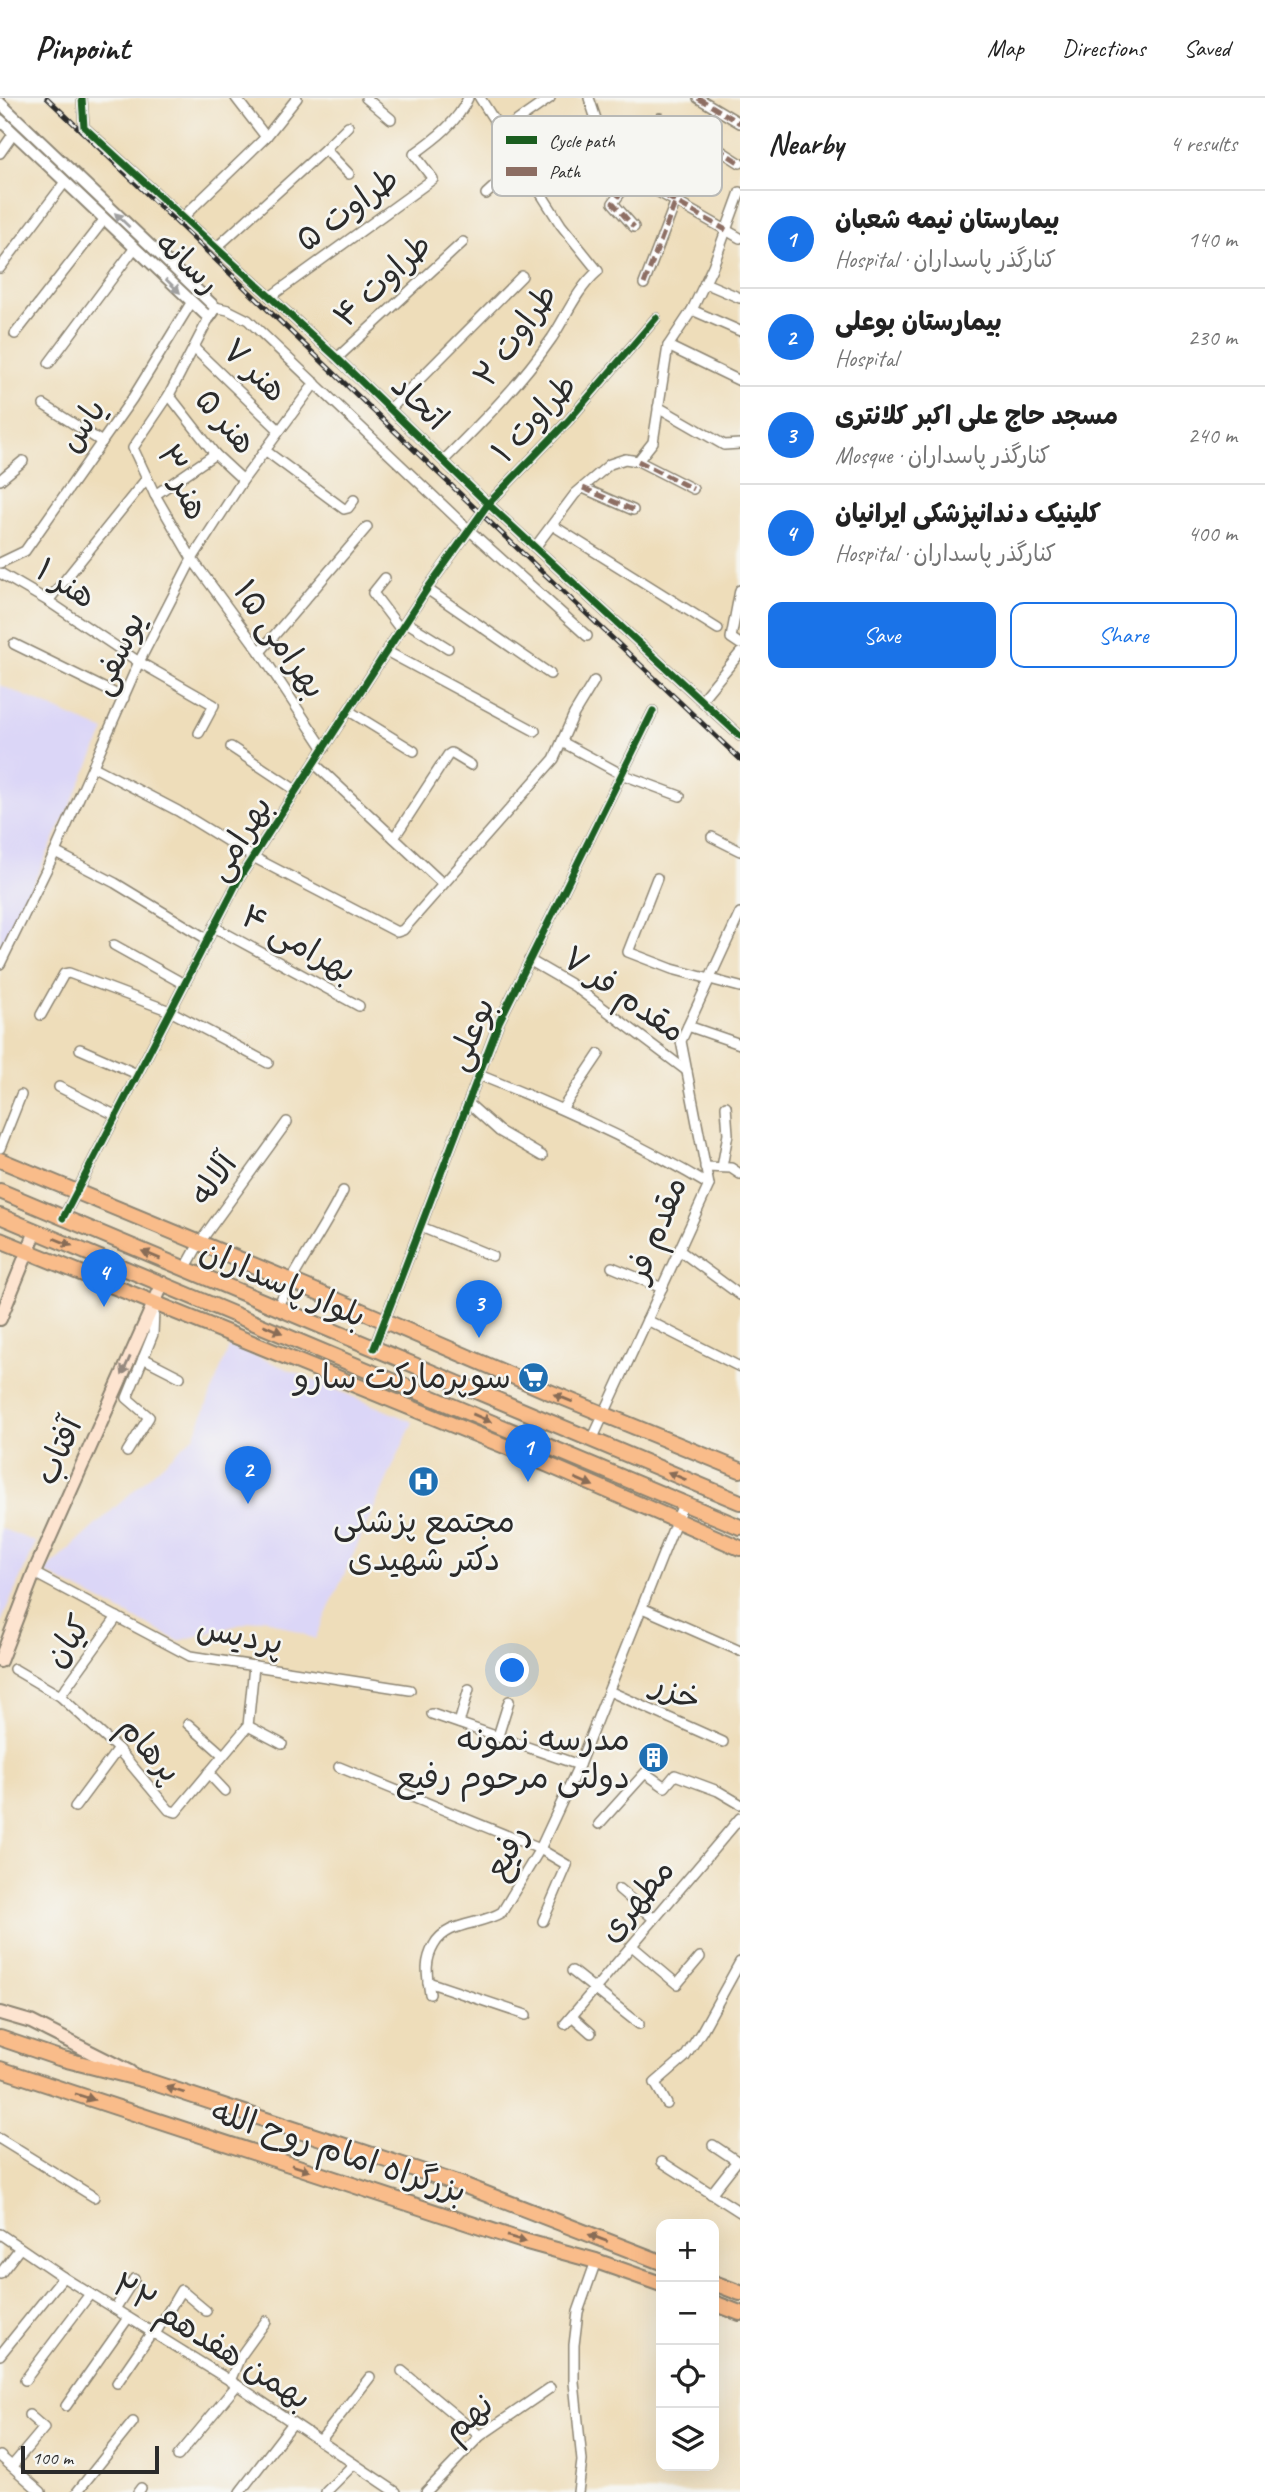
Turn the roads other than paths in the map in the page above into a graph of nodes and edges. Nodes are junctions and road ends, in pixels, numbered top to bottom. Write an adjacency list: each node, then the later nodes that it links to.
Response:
1 (82, 98): 34 (street, اتحاد)
2 (236, 98): 19 (street)
3 (297, 98): 19 (street)
4 (366, 98): 14 (street)
5 (468, 98): 46 (street, طراوت ۵)
6 (480, 98): 13 (street)
7 (550, 98): 11 (street)
8 (589, 98): 12 (street)
9 (698, 98): 16 (street)
10 (0, 103): 49 (street, رسانه, one-way to 10)
11 (524, 116)
12 (595, 116)
13 (492, 117)
14 (391, 119)
15 (0, 120): 18 (street, رسانه)
16 (740, 123)
17 (348, 126): 20 (street)
18 (14, 133): 22 (street); 25 (street, رسانه)
19 (266, 136): 34 (street)
20 (326, 149): 24 (street); 40 (street)
21 (722, 152): 23 (street)
22 (0, 153)
23 (740, 163)
24 (349, 174)
25 (65, 182): 35 (street, رسانه); 42 (street)
26 (492, 189): 28 (street)
27 (740, 192): 37 (street)
28 (486, 194)
29 (543, 196): 70 (street, طراوت ۲)
30 (618, 196): 36 (street)
31 (665, 196): 33 (street)
32 (676, 196): 33 (street)
33 (674, 201): 37 (street); 45 (street)
34 (182, 218): 40 (street, اتحاد)
35 (104, 220): 41 (street, رسانه); 54 (street)
36 (634, 227)
37 (726, 230): 38 (street); 44 (street)
38 (740, 238)
39 (463, 242): 57 (street, طراوت ۴)
40 (216, 248): 46 (street, اتحاد)
41 (134, 249): 48 (street, رسانه, one-way to 48); 58 (street)
42 (0, 268)
43 (522, 276): 64 (street)
44 (705, 283): 47 (street); 50 (street)
45 (644, 284)
46 (270, 297): 57 (street, اتحاد)
47 (740, 298)
48 (191, 303): 51 (street, رسانه); 66 (street, یاس)
49 (215, 307): 51 (street, رسانه); 60 (street)
50 (692, 310): 53 (street); 55 (street)
51 (209, 318): 56 (street, هنر ۳)
52 (656, 318): 80 (street, طراوت ۱)
53 (740, 331)
54 (15, 334)
55 (668, 346): 59 (street); 63 (street)
56 (194, 348): 61 (street, هنر ۳); 65 (street, هنر ۷)
57 (337, 358): 64 (street, اتحاد)
58 (49, 363)
59 (740, 381)
60 (315, 383): 65 (street, یوسفی); 84 (street)
61 (169, 395): 69 (street, هنر ۵); 73 (street, هنر ۳)
62 (44, 405): 66 (street)
63 (659, 407): 67 (street); 72 (street)
64 (391, 408): 70 (street, اتحاد)
65 (279, 430): 68 (street, یوسفی)
66 (102, 442): 87 (street, یاس)
67 (740, 444)
68 (267, 451): 75 (street, یوسفی); 79 (street)
69 (215, 454): 75 (street, هنر ۵); 78 (street)
70 (444, 460): 80 (street, اتحاد)
71 (23, 461): 74 (street)
72 (638, 461): 76 (street); 77 (street)
73 (147, 478): 78 (street, هنر ۳); 92 (street)
74 (0, 480)
75 (243, 480): 86 (street, یوسفی)
76 (583, 488): 81 (street); 82 (street)
77 (693, 489)
78 (155, 495): 86 (street, هنر ۳)
79 (354, 500)
80 (488, 504): 84 (street, بهرامی); 85 (street, اتحاد)
81 (633, 510)
82 (552, 525): 85 (street); 94 (street)
83 (367, 527): 99 (street)
84 (468, 529): 90 (street, بهرامی); 95 (street)
85 (536, 546): 106 (street, اتحاد)
86 (192, 559): 99 (street, بهرامی ۱۵); 102 (street, یوسفی)
87 (0, 562)
88 (0, 573): 92 (street, هنر ۱)
89 (385, 578): 93 (street)
90 (427, 589): 93 (street, بهرامی); 103 (street)
91 (740, 590): 97 (street)
92 (48, 601): 102 (street, هنر ۱)
93 (404, 626): 98 (street); 100 (street, بهرامی)
94 (718, 629)
95 (587, 636)
96 (14, 644): 105 (street)
97 (740, 644)
98 (448, 648)
99 (260, 652): 114 (street, بهرامی ۱۵)
100 (388, 652): 107 (street, بهرامی); 109 (street)
101 (740, 653): 106 (street)
102 (139, 662): 105 (street, یوسفی); 110 (street, هنر ۱)
103 (550, 674)
104 (594, 681): 112 (street)
105 (124, 698): 118 (street, یوسفی)
106 (702, 699): 111 (street, اتحاد)
107 (349, 711): 114 (street, بهرامی); 115 (street)
108 (653, 711): 119 (street, بوعلی)
109 (535, 731)
110 (199, 733)
111 (740, 736)
112 (562, 742): 119 (street); 128 (street)
113 (230, 747): 120 (street)
114 (324, 749): 116 (street, بهرامی)
115 (414, 751)
116 (315, 764): 120 (street, بهرامی); 123 (street)
117 (471, 765): 123 (street)
118 (94, 767): 124 (street, یوسفی); 126 (street)
119 (621, 774): 121 (street); 133 (street, بوعلی)
120 (298, 791): 126 (street, بهرامی)
121 (680, 796)
122 (712, 837): 125 (street)
123 (394, 838): 128 (street)
124 (55, 852): 131 (street); 134 (street, یوسفی)
125 (740, 852)
126 (253, 857): 128 (street); 130 (street, بهرامی)
127 (657, 878): 135 (street)
128 (442, 883)
129 (740, 915): 135 (street, مقدم فر)
130 (214, 927): 131 (street, بهرامی); 138 (street, بهرامی ۴)
131 (207, 939): 136 (street, بهرامی)
132 (114, 945): 136 (street)
133 (529, 960): 146 (street, مقدم فر ۷); 148 (street, بوعلی)
134 (0, 964)
135 (710, 979): 137 (street); 141 (street, مقدم فر)
136 (184, 984): 139 (street, بهرامی)
137 (740, 987)
138 (359, 1006)
139 (170, 1012): 140 (street); 145 (street); 147 (street, بهرامی)
140 (41, 1015)
141 (688, 1026): 142 (street); 146 (street, مقدم فر)
142 (740, 1044)
143 (80, 1049): 147 (street)
144 (599, 1054): 153 (street)
145 (268, 1063)
146 (687, 1071): 159 (street, مقدم فر)
147 (137, 1074): 154 (street, بهرامی)
148 (479, 1075): 151 (street, بوعلی); 153 (street)
149 (59, 1087): 154 (street)
150 (21, 1095): 156 (street)
151 (468, 1103): 157 (street); 168 (street, بوعلی)
152 (726, 1106): 160 (street)
153 (562, 1109): 162 (street)
154 (115, 1115): 165 (street, بهرامی)
155 (288, 1122): 171 (street, آلاله)
156 (0, 1148)
157 (542, 1156)
158 (0, 1160): 165 (main road)
159 (705, 1167): 160 (street); 162 (street, مقدم فر)
160 (722, 1167): 161 (street)
161 (740, 1174)
162 (709, 1185): 172 (street, مقدم فر)
163 (0, 1191): 167 (main road, بلوار پاسداران)
164 (343, 1191): 177 (street)
165 (76, 1192): 167 (street, بهرامی); 171 (main road)
166 (0, 1216): 169 (main road, بلوار پاسداران)
167 (63, 1218): 176 (main road, بلوار پاسداران, one-way to 167)
168 (421, 1227): 174 (street); 184 (street, بوعلی)
169 (36, 1231): 173 (main road); 178 (main road, بلوار پاسداران, one-way to 178)
170 (0, 1240): 173 (main road)
171 (200, 1242): 176 (street, آلاله); 177 (main road)
172 (679, 1250): 179 (street, مقدم فر); 180 (street)
173 (28, 1252): 181 (main road); 183 (main road)
174 (492, 1256)
175 (612, 1267): 179 (street)
176 (185, 1269): 182 (main road, بلوار پاسداران)
177 (290, 1280): 182 (street); 184 (main road)
178 (163, 1283): 181 (main road, آفتاب); 195 (main road, بلوار پاسداران, one-way to 195)
179 (662, 1288): 185 (street, مقدم فر)
180 (740, 1295)
181 (154, 1304): 187 (street); 196 (main road, one-way to 196); 199 (main road, آفتاب, one-way to 199)
182 (277, 1308): 186 (main road, بلوار پاسداران)
183 (0, 1319)
184 (385, 1320): 186 (street, بوعلی); 190 (main road, one-way to 184)
185 (647, 1320): 188 (street); 190 (street, مقدم فر)
186 (374, 1348): 191 (main road, بلوار پاسداران)
187 (143, 1358): 189 (street); 192 (street)
188 (740, 1367)
189 (180, 1377)
190 (604, 1415): 191 (street, مقدم فر); 193 (main road)
191 (592, 1440): 194 (main road, بلوار پاسداران, one-way to 191)
192 (127, 1452)
193 (740, 1471)
194 (740, 1502)
195 (683, 1504): 196 (street, رفیع); 197 (main road, بلوار پاسداران)
196 (676, 1521): 198 (main road); 200 (street, رفیع)
197 (740, 1527)
198 (740, 1548)
199 (34, 1573): 201 (street, پردیس); 203 (main road, آفتاب)
200 (642, 1608): 202 (street); 208 (street, رفیع)
201 (117, 1617): 204 (street, پردیس); 209 (street, کیان)
202 (740, 1651)
203 (0, 1661)
204 (254, 1666): 207 (street, پردیس); 214 (street)
205 (14, 1670): 209 (street, پرهام)
206 (469, 1689): 212 (street)
207 (411, 1690)
208 (609, 1691): 216 (street, خزر); 220 (street, رفیع)
209 (60, 1696): 218 (street, پرهام)
210 (509, 1701): 215 (street)
211 (432, 1714): 212 (street)
212 (459, 1723): 215 (street)
213 (188, 1724): 219 (street)
214 (248, 1726): 217 (street); 219 (street, پرهام)
215 (498, 1736): 220 (street)
216 (723, 1742)
217 (282, 1744)
218 (118, 1749): 222 (street, پرهام); 225 (street)
219 (223, 1755): 222 (street, پرهام)
220 (579, 1765): 228 (street, رفیع)
221 (339, 1767): 228 (street)
222 (208, 1773): 223 (street)
223 (225, 1791)
224 (740, 1804): 227 (street)
225 (75, 1807)
226 (740, 1818): 230 (street, مطهری)
227 (599, 1824)
228 (540, 1849): 231 (street); 236 (street, رفیع)
229 (620, 1889): 230 (street)
230 (654, 1919): 232 (street, مطهری)
231 (543, 1921)
232 (632, 1946): 233 (street); 237 (street, مطهری)
233 (699, 1957)
234 (740, 1962): 246 (street)
235 (572, 1971): 237 (street)
236 (428, 1982): 238 (street, رفیع); 240 (street)
237 (595, 1989): 241 (street); 242 (street, مطهری)
238 (430, 1994)
239 (0, 2012): 245 (main road)
240 (526, 2015)
241 (639, 2024)
242 (591, 2033)
243 (0, 2038): 245 (main road)
244 (0, 2068): 256 (main road, بزرگراه امام روح الله, one-way to 256)
245 (145, 2080): 255 (main road, one-way to 245)
246 (667, 2104)
247 (0, 2139): 251 (street)
248 (713, 2145): 250 (street)
249 (662, 2162): 250 (street)
250 (711, 2194): 252 (street)
251 (94, 2197)
252 (740, 2212)
253 (0, 2234): 254 (street, ۲۲ بهمن هفدهم)
254 (20, 2248): 257 (street); 258 (street, ۲۲ بهمن هفدهم)
255 (656, 2260)
256 (596, 2261): 260 (main road, بزرگراه امام روح الله); 294 (street)
257 (0, 2274)
258 (63, 2277): 263 (street, ۲۲ بهمن هفدهم); 271 (street)
259 (134, 2279): 265 (street)
260 (656, 2282)
261 (719, 2285): 262 (main road)
262 (740, 2293)
263 (90, 2294): 265 (street, ۲۲ بهمن هفدهم); 274 (street)
264 (719, 2305): 267 (main road)
265 (114, 2309): 268 (street, ۲۲ بهمن هفدهم)
266 (206, 2311): 270 (street)
267 (740, 2313)
268 (128, 2318): 270 (street, ۲۲ بهمن هفدهم); 278 (street)
269 (265, 2321): 276 (street)
270 (153, 2333): 275 (street); 276 (street, ۲۲ بهمن هفدهم)
271 (0, 2355)
272 (402, 2371): 282 (street)
273 (370, 2376): 283 (street)
274 (25, 2380)
275 (117, 2383)
276 (233, 2383): 281 (street, ۲۲ بهمن هفدهم); 284 (street)
277 (550, 2388): 282 (street, نهم)
278 (66, 2406)
279 (29, 2415): 287 (street)
280 (134, 2422): 289 (street)
281 (293, 2423): 283 (street, ۲۲ بهمن هفدهم); 290 (street)
282 (480, 2436): 293 (street, نهم)
283 (320, 2441): 286 (street, ۲۲ بهمن هفدهم)
284 (178, 2455)
285 (0, 2456): 287 (street)
286 (354, 2464): 291 (street); 292 (street, ۲۲ بهمن هفدهم)
287 (12, 2466): 288 (street)
288 (41, 2492)
289 (77, 2492)
290 (240, 2492)
291 (326, 2492)
292 (396, 2492)
293 (426, 2492)
294 (578, 2492)

